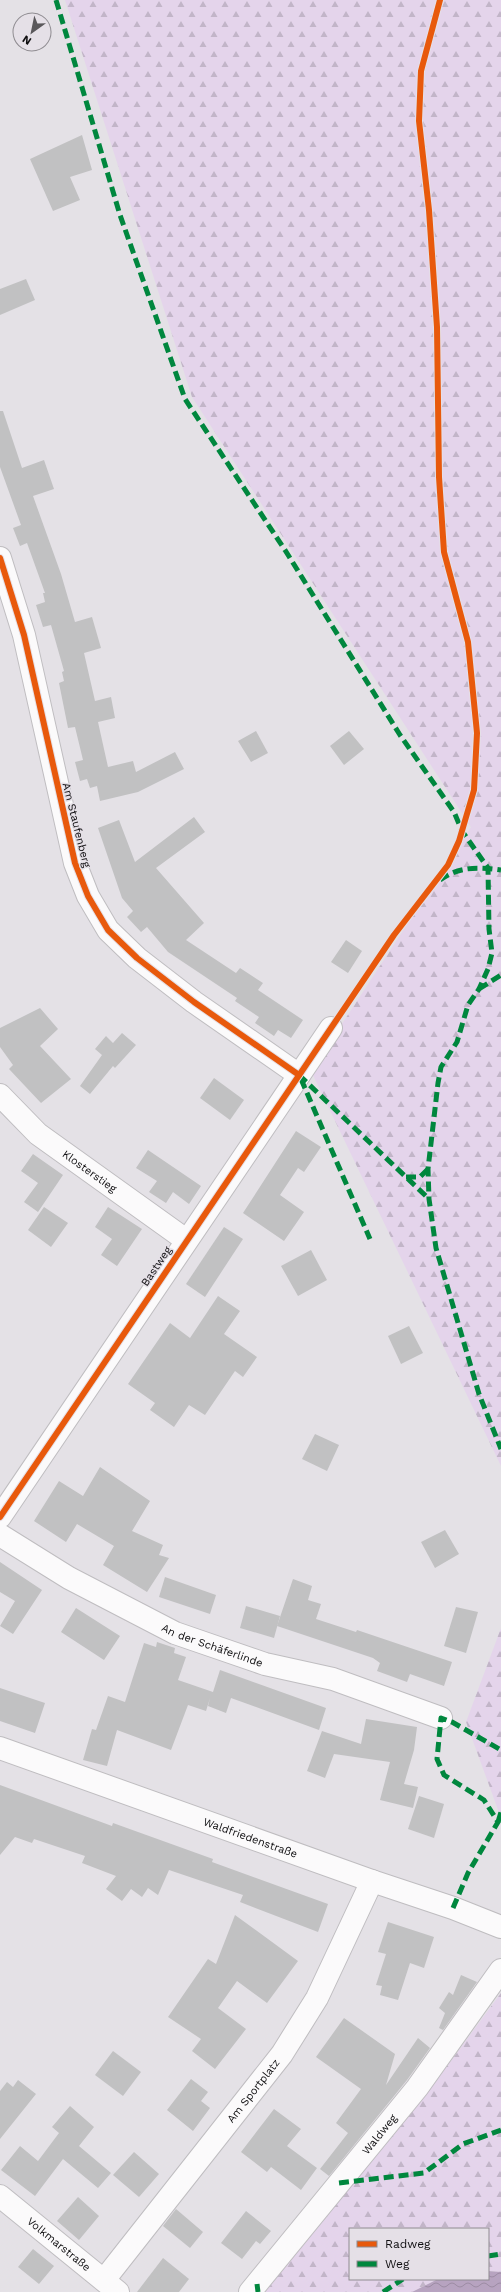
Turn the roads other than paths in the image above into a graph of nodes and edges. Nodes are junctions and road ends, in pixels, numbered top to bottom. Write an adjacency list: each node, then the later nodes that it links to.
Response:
1 (0, 558): 3 (street, Am Staufenberg)
2 (331, 1028): 3 (street, Bastweg)
3 (299, 1075): 5 (street, Bastweg)
4 (0, 1095): 5 (street, Klosterstieg)
5 (186, 1240): 6 (street, Bastweg)
6 (6, 1493): 7 (street, Bastweg)
7 (0, 1517)
8 (0, 1535): 9 (street, An der Schäferlinde)
9 (441, 1718)
10 (0, 1748): 11 (street, Waldfriedenstraße)
11 (372, 1882): 12 (street, Waldfriedenstraße); 15 (street, Am Sportplatz)
12 (501, 1927)
13 (501, 1970): 16 (street, Waldweg)
14 (0, 2196): 15 (street, Volkmarstraße)
15 (111, 2286)
16 (250, 2292)

